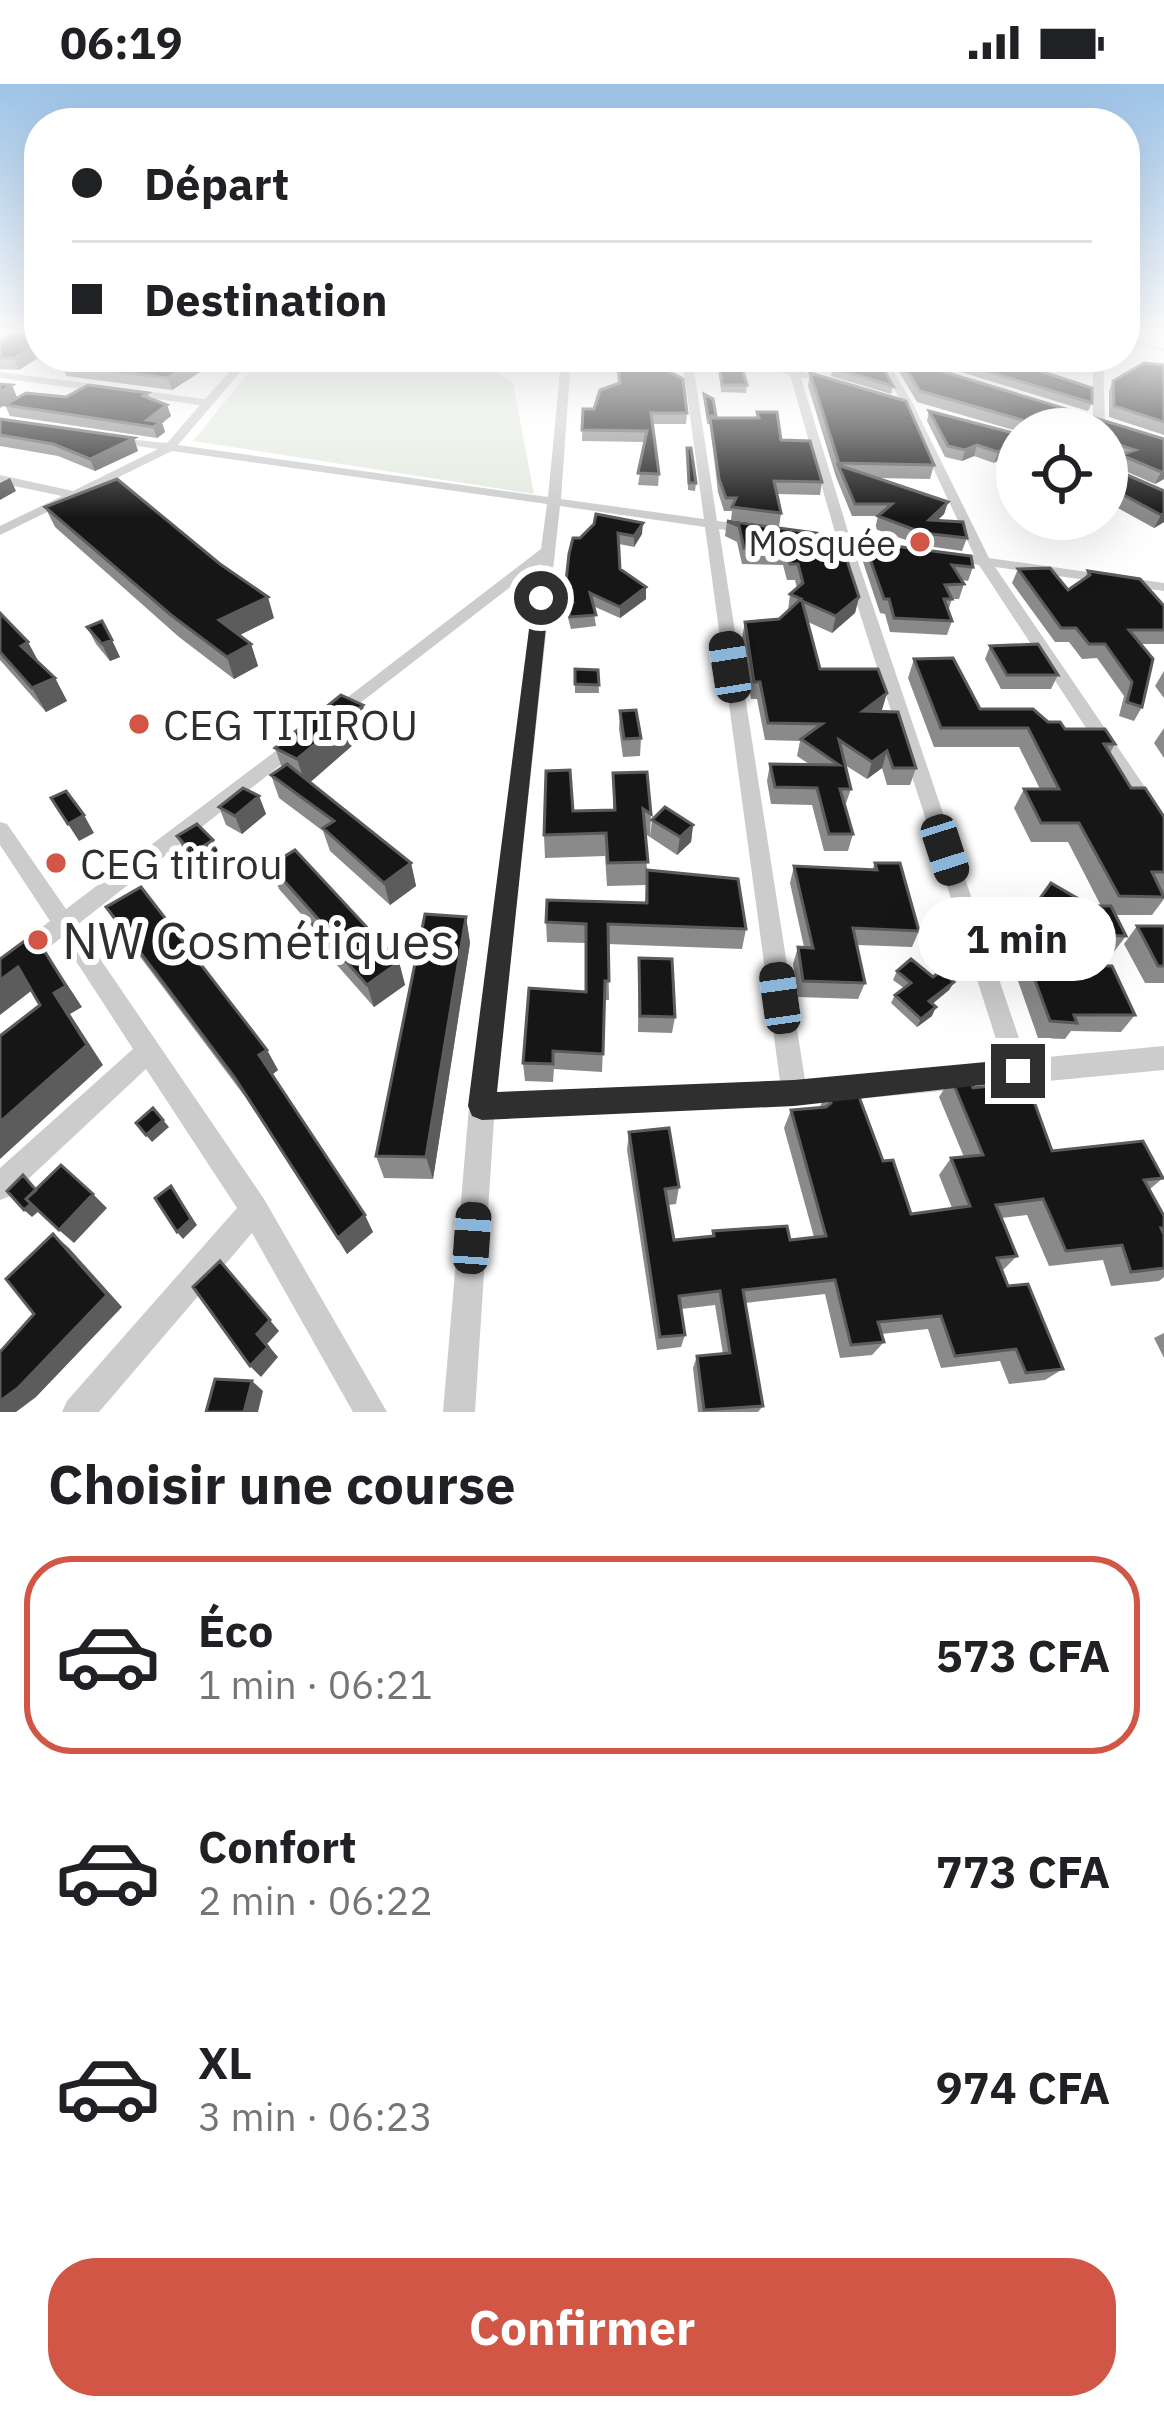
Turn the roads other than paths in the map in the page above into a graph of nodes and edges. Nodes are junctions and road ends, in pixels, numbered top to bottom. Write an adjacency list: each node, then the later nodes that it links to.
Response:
1 (142, 394): 8 (street)
2 (217, 394): 8 (street)
3 (565, 394): 15 (street)
4 (692, 394): 16 (street)
5 (801, 394): 20 (street)
6 (902, 394): 9 (street)
7 (885, 398): 9 (street)
8 (209, 403): 12 (street)
9 (908, 404): 10 (street); 24 (street)
10 (927, 410)
11 (100, 437): 12 (street)
12 (168, 448): 14 (street); 15 (street)
13 (0, 479): 14 (street)
14 (76, 495): 17 (street)
15 (551, 505): 16 (street); 22 (street)
16 (709, 524): 18 (street); 35 (street)
17 (0, 531)
18 (776, 532)
19 (799, 535): 20 (street)
20 (844, 541): 21 (street); 34 (street)
21 (914, 551)
22 (546, 552): 26 (street); 36 (street)
23 (937, 554): 24 (street)
24 (984, 561): 25 (street); 29 (street)
25 (1158, 593)
26 (322, 724)
27 (303, 739): 30 (street)
28 (0, 829): 30 (street)
29 (1164, 831)
30 (62, 925): 31 (street); 32 (street)
31 (0, 972)
32 (146, 1053): 37 (street); 38 (street)
33 (1164, 1058): 34 (street)
34 (1018, 1071): 35 (street)
35 (794, 1093): 36 (street)
36 (482, 1106): 42 (street)
37 (0, 1186)
38 (254, 1209): 39 (street); 41 (street)
39 (96, 1399): 40 (street)
40 (78, 1412)
41 (371, 1412)
42 (459, 1412)

